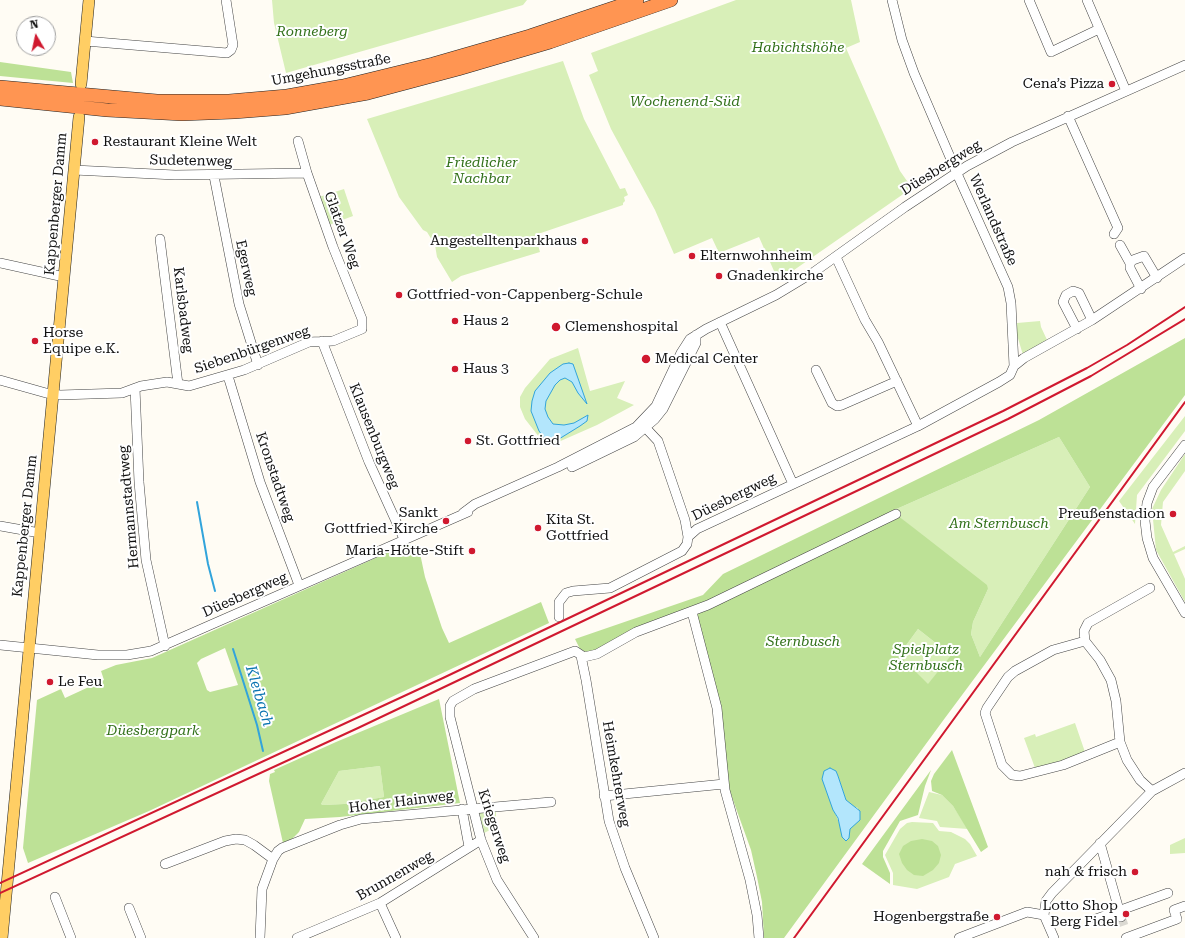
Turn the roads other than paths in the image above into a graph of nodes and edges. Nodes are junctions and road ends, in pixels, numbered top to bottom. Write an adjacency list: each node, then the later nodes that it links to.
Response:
1 (89, 0): 9 (main road)
2 (226, 0): 9 (street)
3 (637, 0): 14 (highway, Umgehungsstraße)
4 (671, 0): 17 (highway, Umgehungsstraße)
5 (892, 0): 23 (street, Werlandstraße)
6 (1029, 0): 8 (street)
7 (1087, 0): 8 (street)
8 (1099, 29): 15 (street)
9 (85, 40): 12 (main road)
10 (1185, 65): 15 (street, Düesbergweg)
11 (0, 81): 14 (highway)
12 (81, 84)
13 (0, 87): 14 (highway, Umgehungsstraße)
14 (20, 89)
15 (1126, 91): 19 (street, Düesbergweg)
16 (0, 99): 17 (highway)
17 (56, 105): 18 (highway)
18 (0, 106)
19 (1068, 116): 23 (street, Düesbergweg); 26 (street)
20 (79, 117): 22 (main road, Kappenberger Damm)
21 (298, 141): 24 (street, Glatzer Weg)
22 (74, 170): 25 (street, Sudetenweg); 33 (main road, Kappenberger Damm)
23 (957, 173): 29 (street, Düesbergweg); 42 (street, Werlandstraße)
24 (307, 174): 25 (street, Sudetenweg); 38 (street, Glatzer Weg)
25 (214, 176): 41 (street, Egerweg)
26 (1114, 234)
27 (160, 239): 47 (street, Karlsbadweg)
28 (1120, 244): 32 (street)
29 (836, 257): 37 (street, Düesbergweg); 46 (street)
30 (1185, 258): 34 (street)
31 (0, 262): 33 (street)
32 (1130, 263): 34 (street); 35 (street)
33 (64, 277): 49 (main road, Kappenberger Damm)
34 (1157, 278): 35 (street)
35 (1141, 289): 36 (street)
36 (1092, 320): 39 (street); 39 (street)
37 (720, 322): 50 (street, Düesbergweg); 53 (street, Düesbergweg)
38 (363, 327): 40 (street, Siebenbürgenweg)
39 (1077, 329): 42 (street)
40 (322, 341): 41 (street, Siebenbürgenweg); 58 (street, Klausenburgweg)
41 (258, 365): 44 (street, Siebenbürgenweg)
42 (1014, 366): 51 (street, Düesbergweg)
43 (816, 370): 46 (street)
44 (228, 376): 47 (street, Siebenbürgenweg); 59 (street, Kronstadtweg)
45 (0, 380): 49 (street, Siebenbürgenweg)
46 (897, 381): 51 (street)
47 (178, 384): 48 (street, Siebenbürgenweg)
48 (136, 388): 49 (street, Siebenbürgenweg); 66 (street, Hermannstadtweg)
49 (53, 394): 56 (main road, Kappenberger Damm)
50 (644, 425): 57 (street); 58 (street, Düesbergweg)
51 (918, 426): 53 (street, Düesbergweg)
52 (1185, 445): 62 (street)
53 (793, 484): 57 (street, Düesbergweg)
54 (896, 514): 61 (street)
55 (0, 526): 56 (street)
56 (40, 533): 67 (main road, Kappenberger Damm)
57 (688, 537): 63 (street)
58 (404, 539): 59 (street, Düesbergweg)
59 (300, 586): 66 (street, Düesbergweg)
60 (1150, 588): 64 (street)
61 (692, 612): 68 (street); 71 (street)
62 (1185, 613)
63 (560, 617)
64 (1085, 641): 69 (street); 69 (street)
65 (0, 645): 67 (street, Düesbergweg)
66 (165, 646): 67 (street, Düesbergweg)
67 (28, 648): 90 (main road, Kappenberger Damm)
68 (581, 656): 73 (street, Heimkehrerweg); 75 (street, Kriegerweg)
69 (1120, 742): 72 (street)
70 (1185, 773): 72 (street)
71 (724, 784): 73 (street); 98 (street)
72 (1152, 791): 77 (street)
73 (604, 796): 97 (street, Heimkehrerweg)
74 (551, 802): 75 (street, Hoher Hainweg)
75 (467, 809): 76 (street, Kriegerweg); 78 (street); 79 (street, Hoher Hainweg)
76 (481, 840): 78 (street, Brunnenweg); 96 (street, Kriegerweg)
77 (1100, 844): 86 (street); 87 (street)
78 (469, 847): 83 (street, Brunnenweg)
79 (273, 859): 80 (street); 93 (street, Hoher Hainweg)
80 (165, 864)
81 (1168, 893): 86 (street)
82 (54, 897): 91 (street)
83 (380, 904): 94 (street, Brunnenweg); 95 (street)
84 (1185, 906): 89 (street)
85 (130, 908): 92 (street)
86 (1120, 914): 88 (street)
87 (1044, 915): 99 (street); 100 (street)
88 (1096, 919)
89 (1126, 935)
90 (2, 938)
91 (70, 938)
92 (141, 938)
93 (260, 938)
94 (297, 938)
95 (396, 938)
96 (534, 938)
97 (654, 938)
98 (759, 938)
99 (959, 938)
100 (1054, 938)

